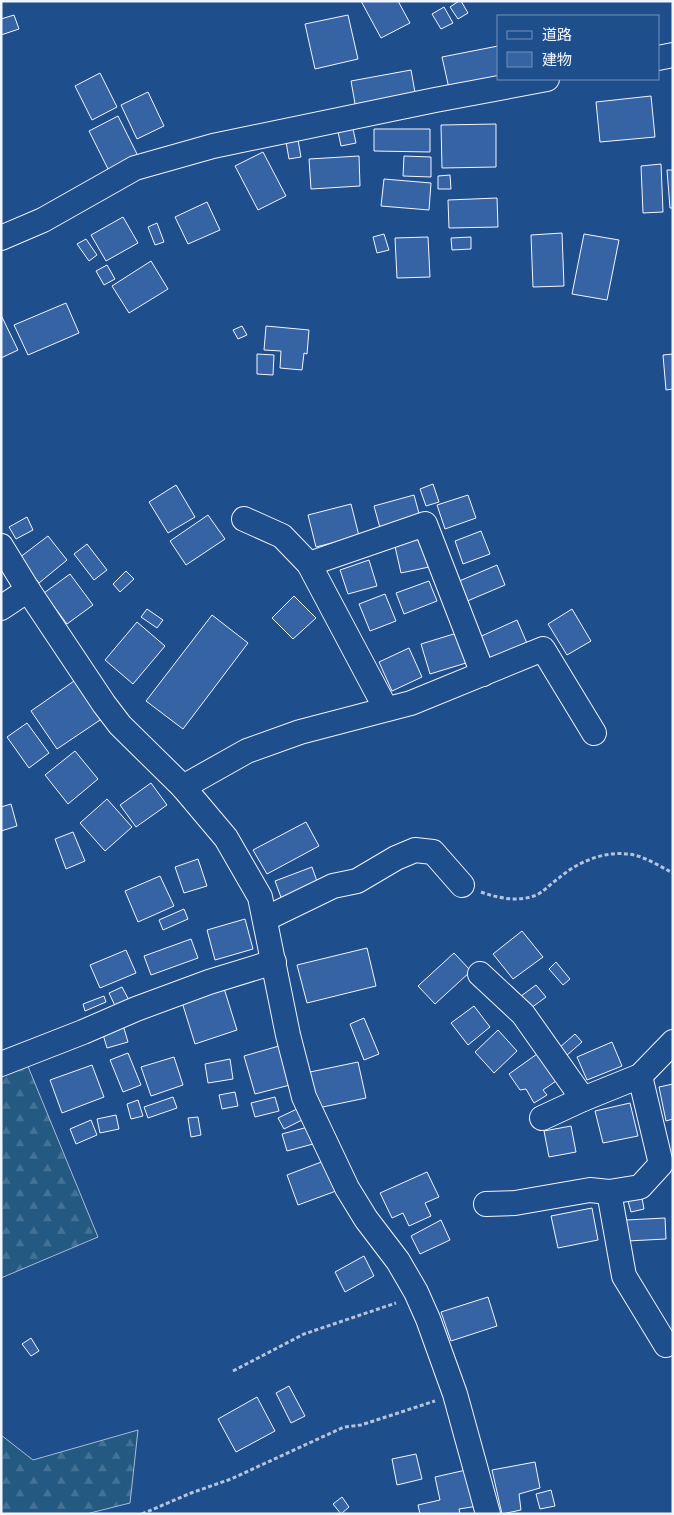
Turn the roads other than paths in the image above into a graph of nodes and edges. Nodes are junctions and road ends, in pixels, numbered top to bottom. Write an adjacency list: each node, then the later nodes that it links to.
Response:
1 (673, 55): 2 (street)
2 (659, 58)
3 (542, 80): 4 (street)
4 (1, 238)
5 (244, 519): 7 (street)
6 (1, 546): 8 (street)
7 (309, 564): 10 (street); 11 (street)
8 (28, 590): 9 (street); 13 (street)
9 (1, 608)
10 (483, 674): 11 (street); 12 (street)
11 (386, 709): 13 (street)
12 (594, 733)
13 (182, 787): 15 (street)
14 (462, 884): 15 (street)
15 (265, 919): 16 (street)
16 (274, 962): 19 (street); 26 (street)
17 (480, 974): 21 (street)
18 (673, 1042): 20 (street)
19 (1, 1064)
20 (640, 1076): 21 (street); 23 (street)
21 (583, 1099): 22 (street)
22 (542, 1118)
23 (609, 1192): 24 (street); 25 (street)
24 (486, 1204)
25 (666, 1346)
26 (488, 1514)

